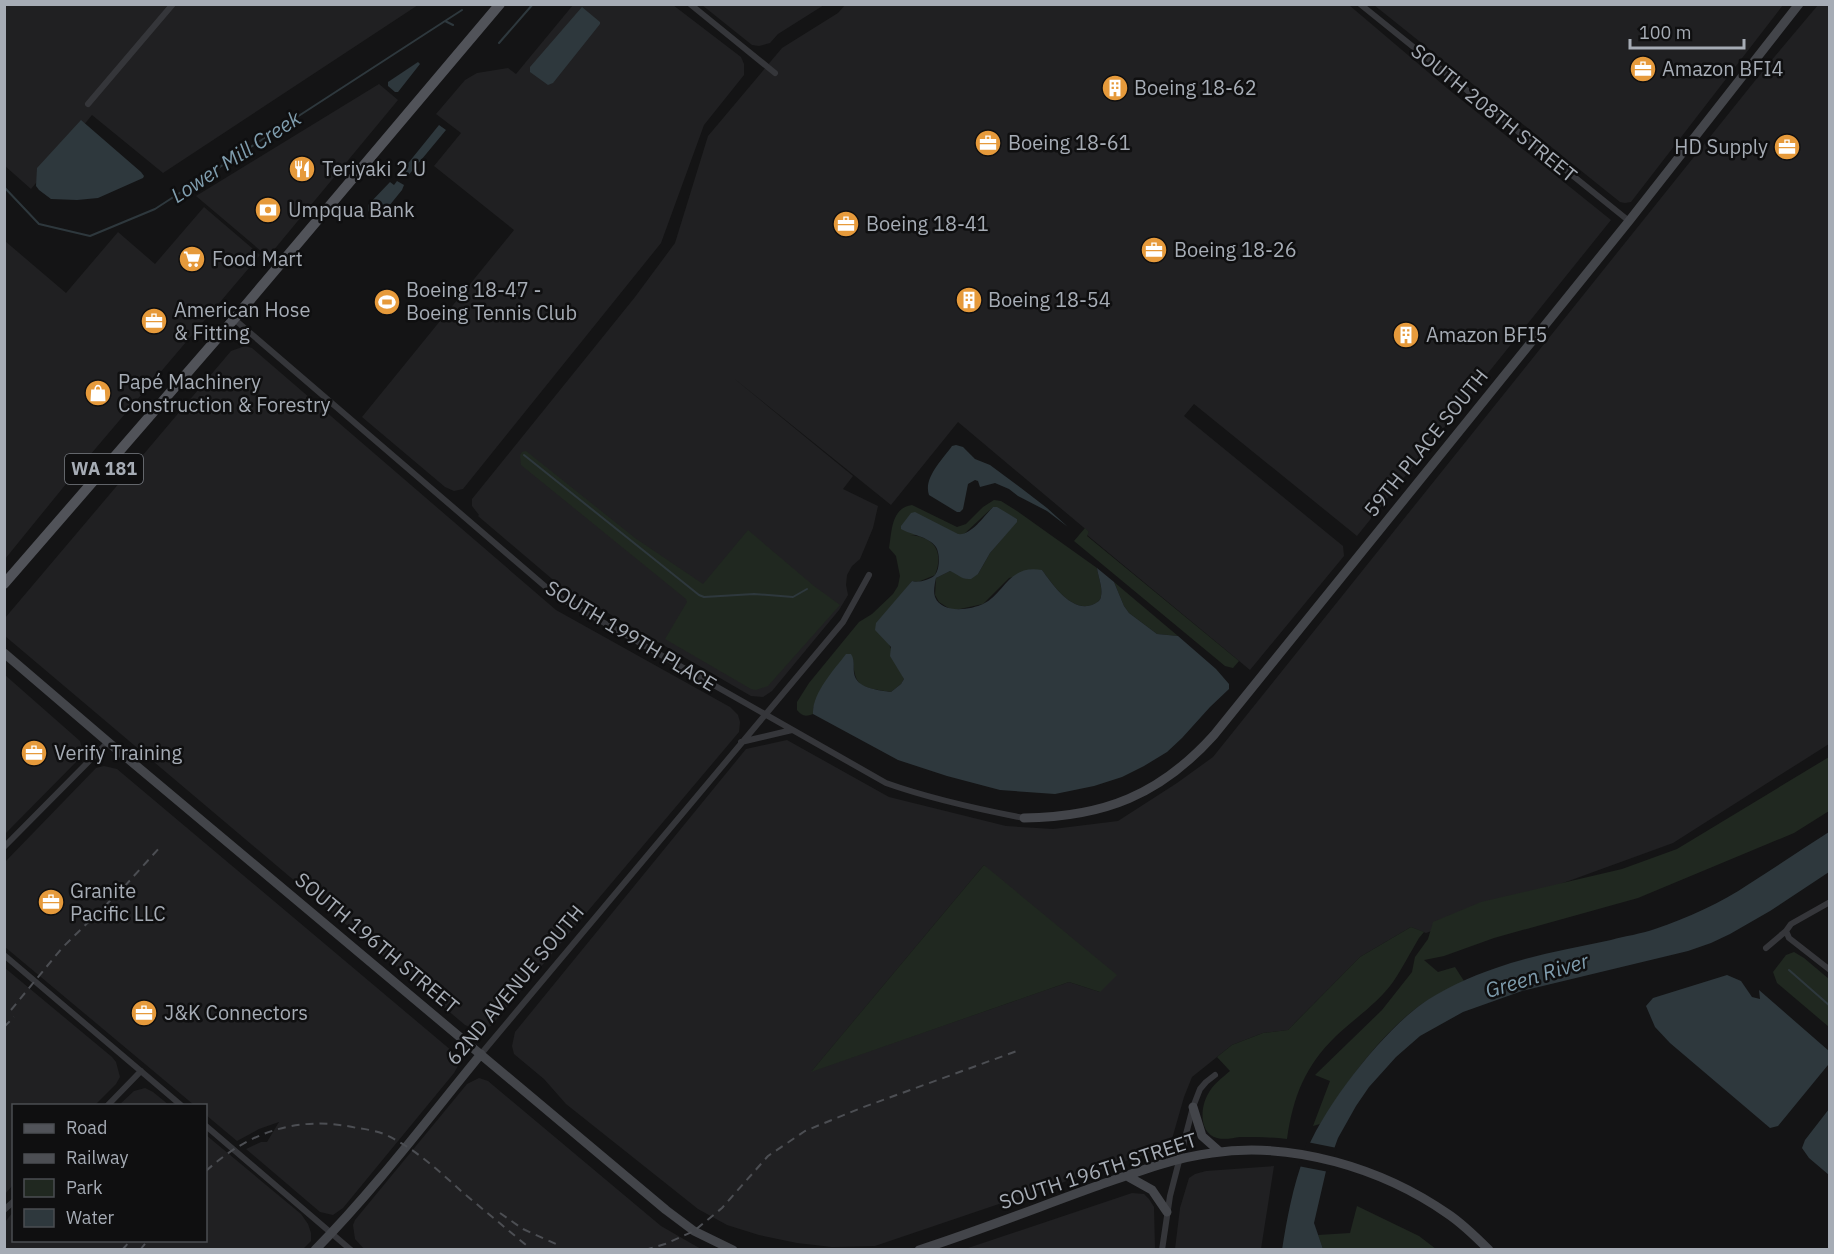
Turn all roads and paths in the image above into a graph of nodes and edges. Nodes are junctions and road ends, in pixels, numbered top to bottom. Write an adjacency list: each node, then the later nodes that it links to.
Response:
1 (173, 4): 7 (street)
2 (500, 4): 9 (main road, WA 181)
3 (690, 4): 6 (street)
4 (1359, 4): 8 (street, SOUTH 208TH STREET)
5 (1799, 4): 8 (main road, 59TH PLACE SOUTH)
6 (775, 73)
7 (88, 104)
8 (1629, 221): 17 (main road, 59TH PLACE SOUTH)
9 (234, 319): 11 (main road, WA 181); 13 (street, SOUTH 199TH PLACE)
10 (869, 575): 13 (street, 62ND AVENUE SOUTH)
11 (4, 584)
12 (4, 653): 15 (main road, SOUTH 196TH STREET)
13 (764, 714): 14 (street, SOUTH 199TH PLACE); 16 (street, 62ND AVENUE SOUTH)
14 (792, 730): 16 (street); 17 (street, SOUTH 199TH PLACE)
15 (108, 742): 18 (street); 24 (main road, SOUTH 196TH STREET)
16 (741, 742): 24 (street, 62ND AVENUE SOUTH)
17 (1024, 818)
18 (4, 847)
19 (1830, 902): 20 (street)
20 (1786, 931): 21 (street); 23 (street)
21 (1766, 948)
22 (4, 955): 25 (street)
23 (1830, 970)
24 (481, 1054): 35 (main road, 62ND AVENUE SOUTH); 38 (main road, SOUTH 196TH STREET)
25 (141, 1071): 27 (street); 28 (street)
26 (1215, 1075): 29 (street)
27 (109, 1104)
28 (180, 1104)
29 (1193, 1107): 31 (main road); 32 (street)
30 (207, 1126): 35 (street)
31 (1220, 1152): 32 (main road, SOUTH 196TH STREET); 41 (main road, SOUTH 196TH STREET)
32 (1179, 1160): 33 (main road, SOUTH 196TH STREET); 34 (street)
33 (1127, 1176): 34 (main road); 39 (main road, SOUTH 196TH STREET)
34 (1167, 1212): 40 (street)
35 (331, 1233): 36 (main road, 62ND AVENUE SOUTH); 37 (street)
36 (315, 1250)
37 (351, 1250)
38 (733, 1250)
39 (919, 1250)
40 (1162, 1250)
41 (1489, 1250)

